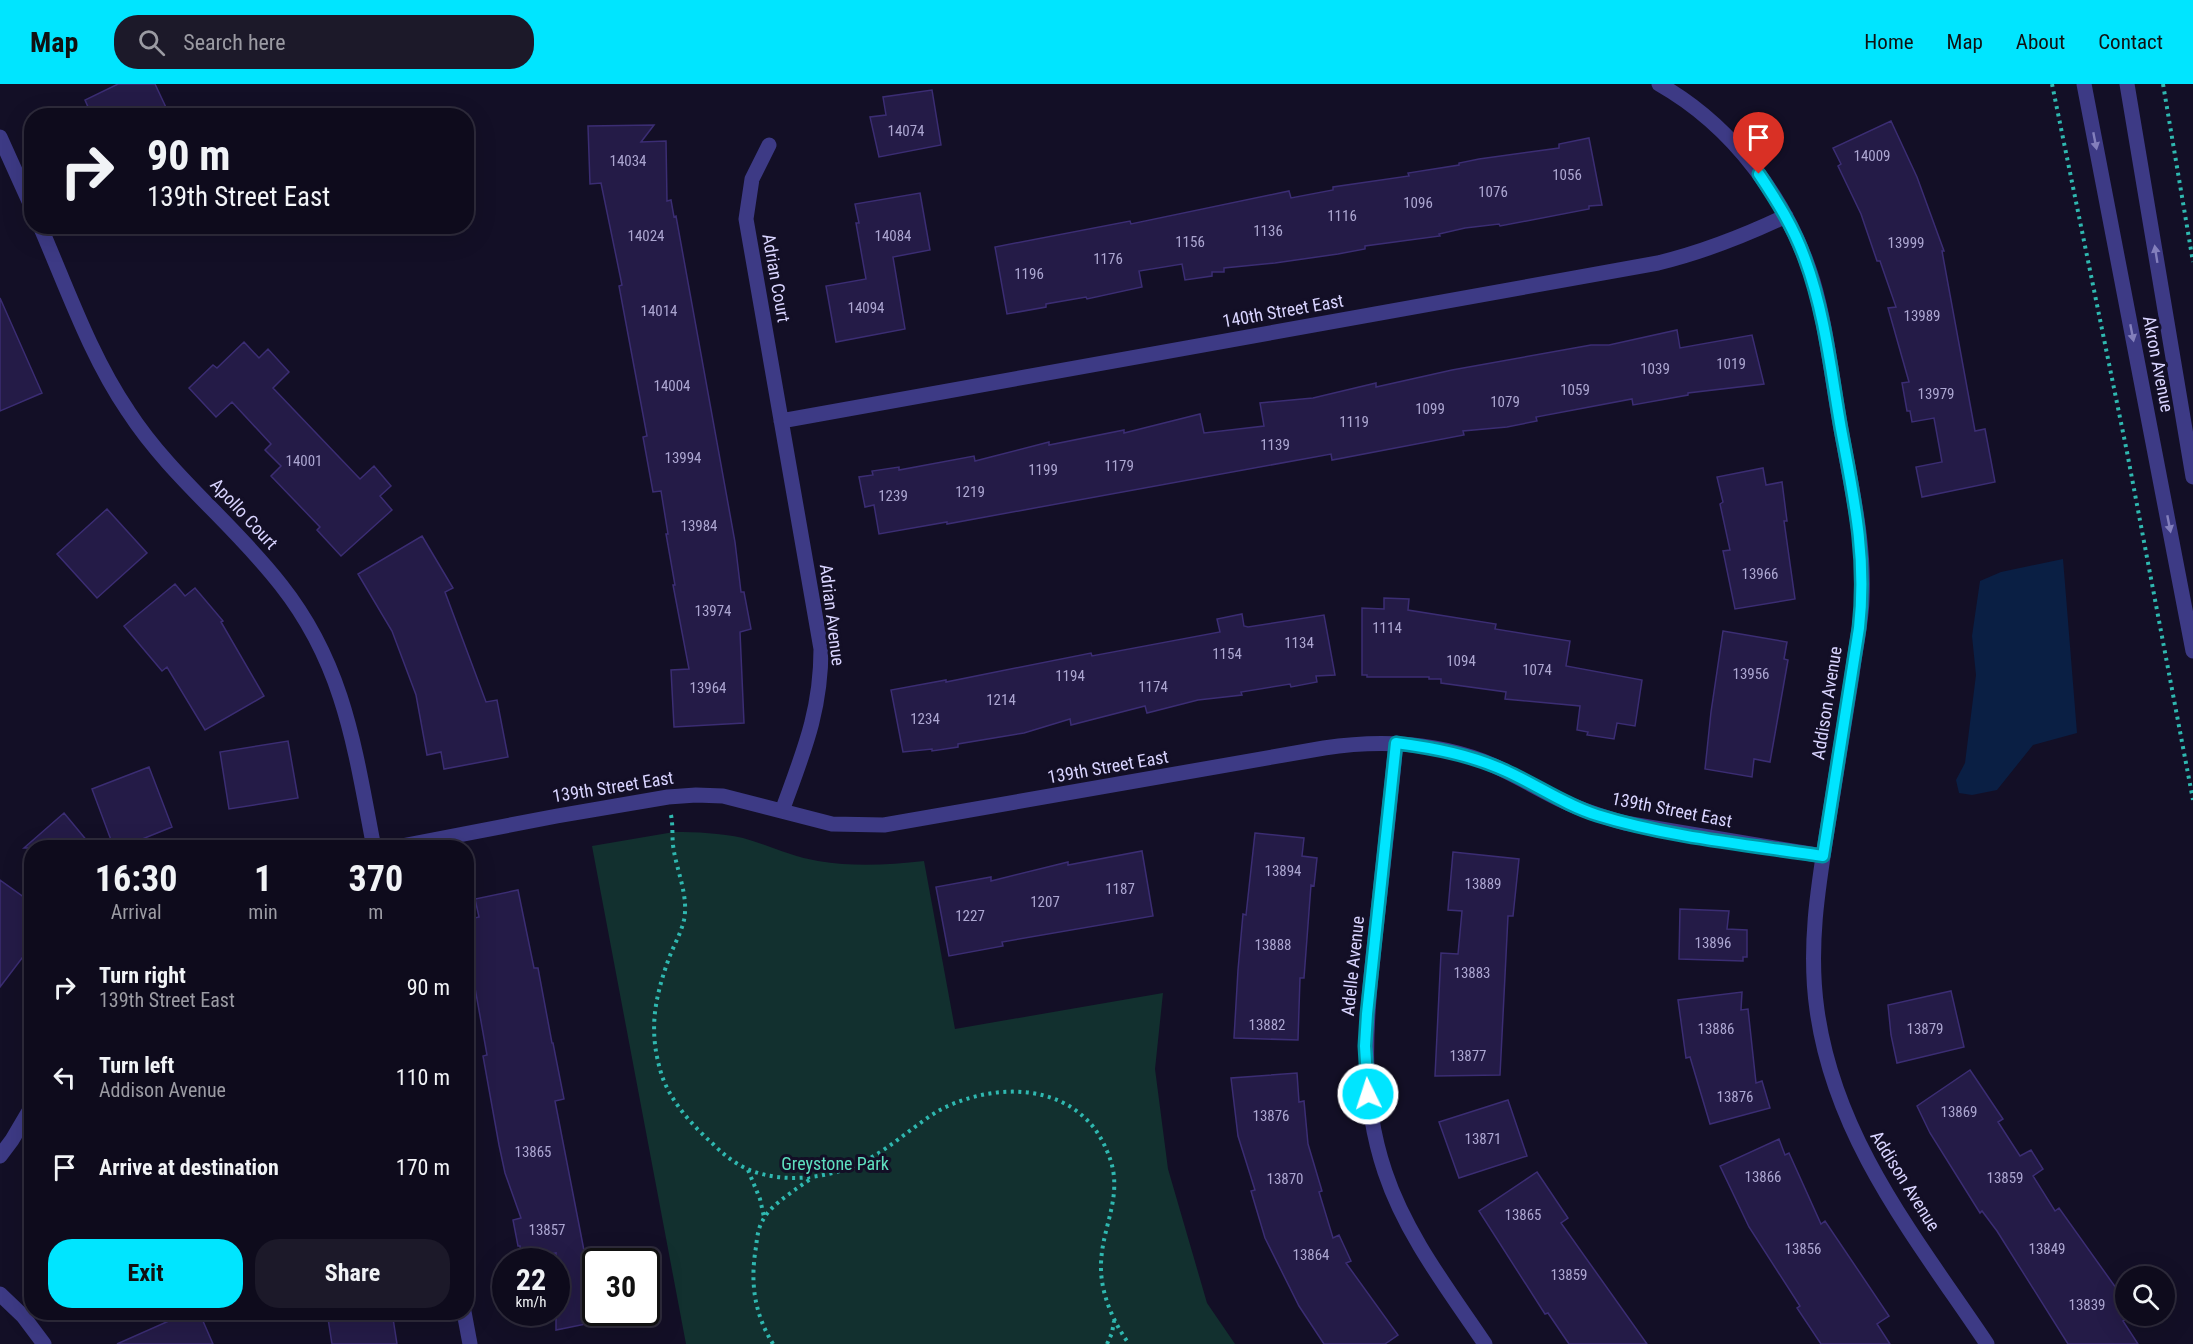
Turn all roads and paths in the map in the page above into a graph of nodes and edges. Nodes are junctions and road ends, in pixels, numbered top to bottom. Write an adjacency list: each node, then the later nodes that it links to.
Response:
1 (1659, 84): 9 (street, Addison Avenue)
2 (2052, 84): 17 (path)
3 (2084, 84): 14 (street, Akron Avenue, one-way to 14)
4 (2127, 84): 13 (street, Akron Avenue, one-way to 4)
5 (2163, 84): 11 (path)
6 (0, 137): 8 (street)
7 (769, 145): 12 (street, Adrian Court)
8 (24, 190)
9 (1786, 216): 12 (street, 140th Street East); 21 (street, Addison Avenue)
10 (44, 234): 19 (street, Apollo Court)
11 (2193, 262)
12 (781, 421): 18 (street, Adrian Avenue)
13 (2193, 477)
14 (2193, 651)
15 (1396, 743): 18 (street, 139th Street East); 21 (street, 139th Street East); 37 (street, Adelle Avenue)
16 (669, 797): 18 (street, 139th Street East); 20 (street, 139th Street East); 24 (path)
17 (2193, 800)
18 (782, 811)
19 (372, 840)
20 (435, 840)
21 (1823, 856): 38 (street, Addison Avenue)
22 (24, 1120): 23 (street)
23 (0, 1156)
24 (748, 1170): 25 (path); 26 (path)
25 (813, 1178): 26 (path); 31 (path)
26 (764, 1218): 34 (path)
27 (0, 1294): 28 (street)
28 (24, 1318)
29 (25, 1320): 32 (street)
30 (466, 1320): 33 (street)
31 (1114, 1320): 35 (path); 36 (path)
32 (44, 1344)
33 (470, 1344)
34 (773, 1344)
35 (1107, 1344)
36 (1129, 1344)
37 (1485, 1344)
38 (1987, 1344)

